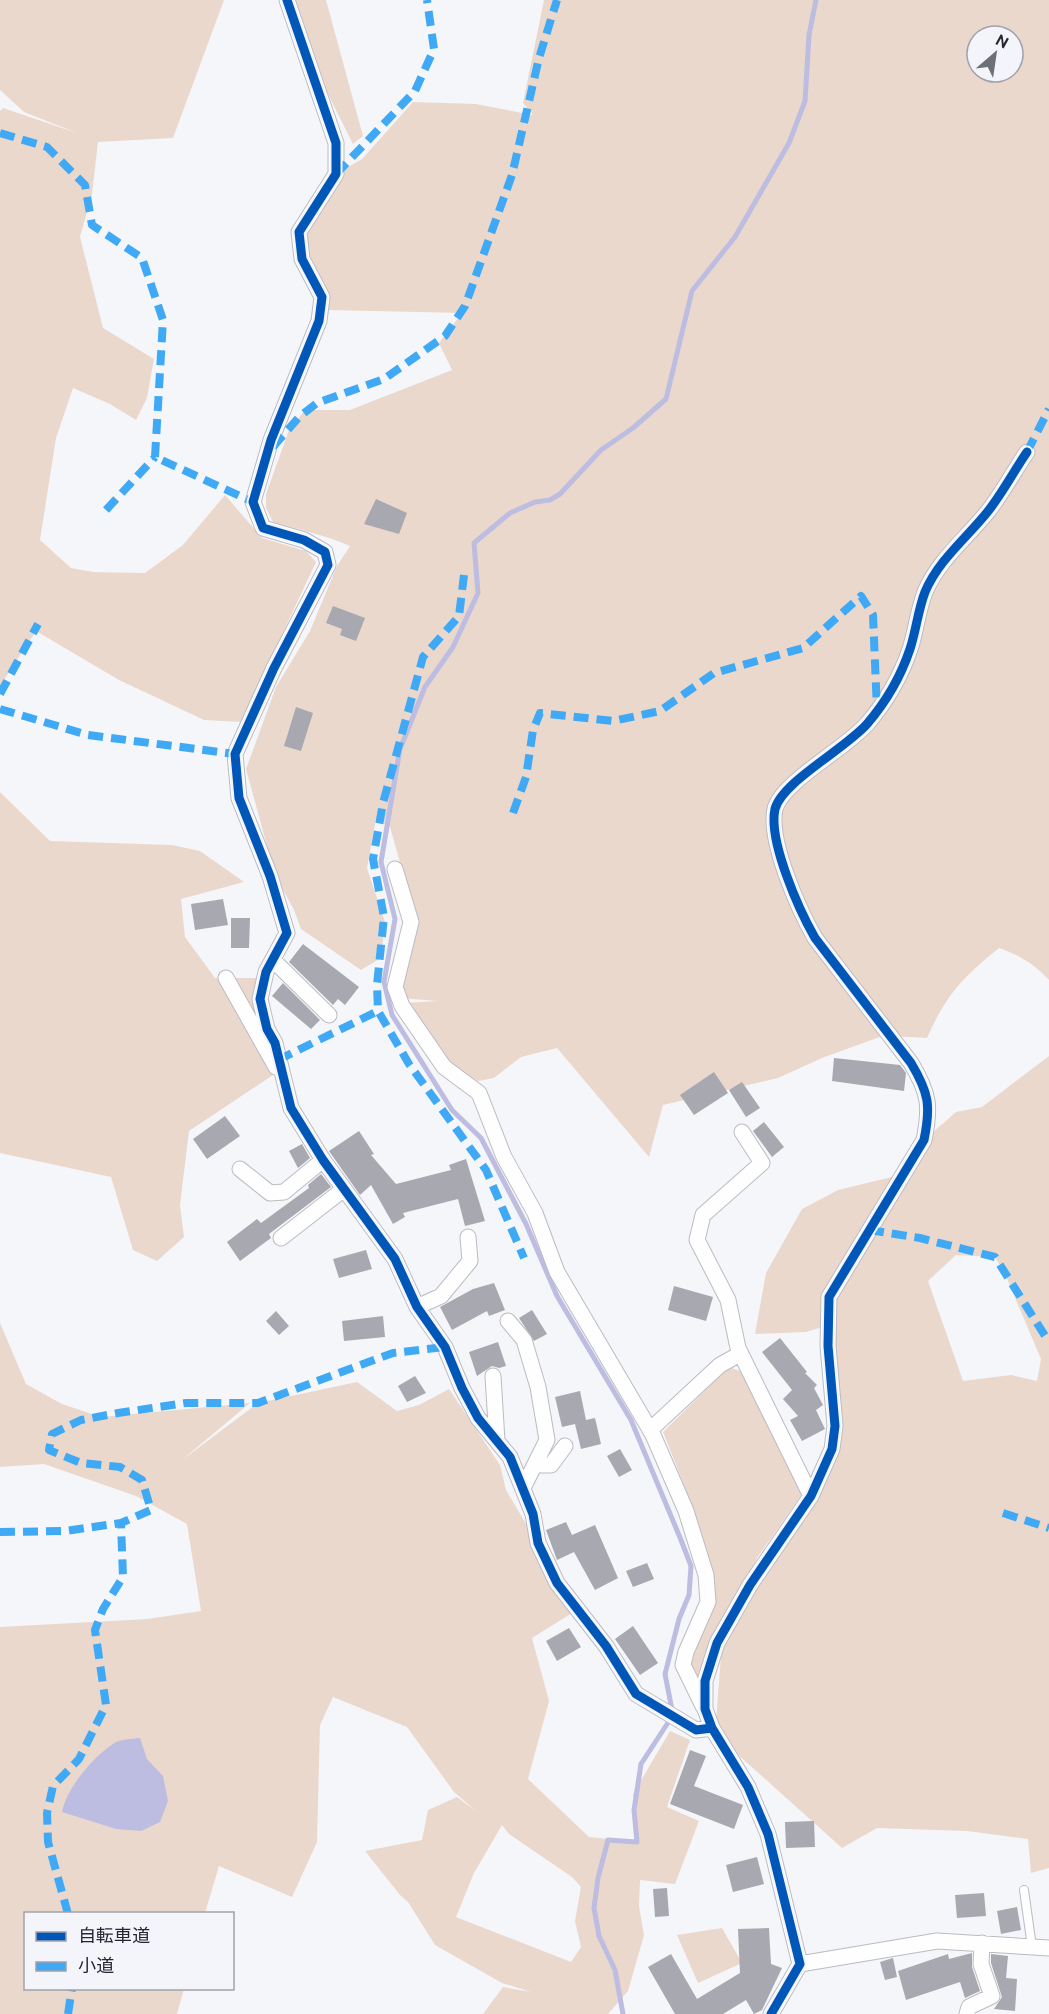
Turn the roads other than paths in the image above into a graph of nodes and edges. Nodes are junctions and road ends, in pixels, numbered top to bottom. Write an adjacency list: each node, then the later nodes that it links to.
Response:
1 (287, 0): 4 (street)
2 (1027, 453): 23 (street)
3 (395, 869): 18 (street)
4 (273, 960): 6 (street); 7 (street)
5 (226, 978): 7 (street)
6 (329, 1015)
7 (281, 1077): 9 (street)
8 (742, 1131): 16 (street)
9 (323, 1160): 10 (street); 11 (street)
10 (240, 1169)
11 (344, 1189): 13 (street); 14 (street)
12 (468, 1237): 14 (street)
13 (281, 1238)
14 (417, 1307): 19 (street)
15 (508, 1321): 21 (street)
16 (740, 1354): 18 (street); 23 (street)
17 (493, 1376): 19 (street)
18 (650, 1430): 24 (street)
19 (497, 1440): 22 (street)
20 (565, 1446): 21 (street)
21 (534, 1465): 22 (street)
22 (523, 1488): 25 (street)
23 (811, 1496): 24 (street)
24 (705, 1710): 25 (street)
25 (712, 1728): 30 (street)
26 (1024, 1890): 28 (lane)
27 (982, 1943): 28 (street); 30 (street); 32 (street)
28 (1032, 1947): 29 (street)
29 (1049, 1948)
30 (800, 1964): 31 (street)
31 (771, 2014)
32 (967, 2014)

